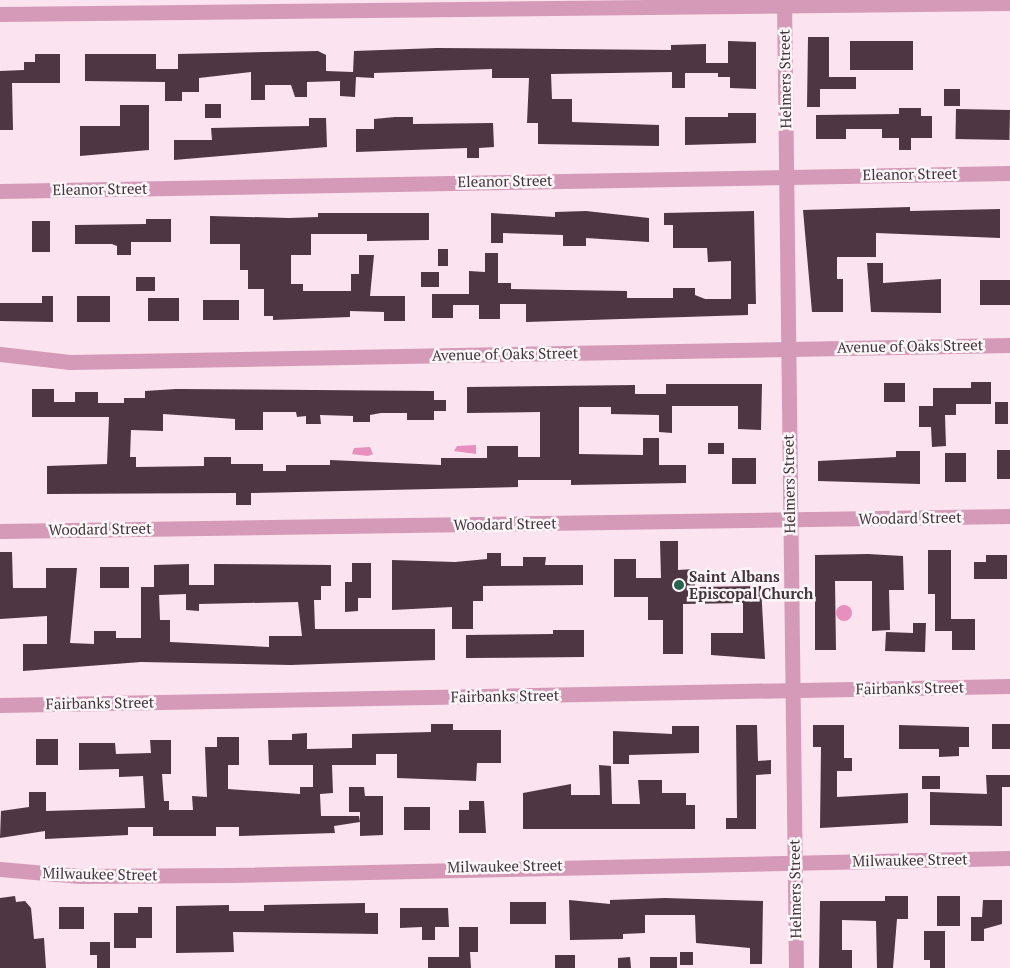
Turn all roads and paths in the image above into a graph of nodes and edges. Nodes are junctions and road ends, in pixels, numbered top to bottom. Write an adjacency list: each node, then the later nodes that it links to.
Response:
1 (784, 3): 2 (street); 3 (street); 5 (street, Helmers Street)
2 (1010, 3)
3 (0, 14)
4 (1010, 173): 5 (street, Eleanor Street)
5 (786, 176): 6 (street, Eleanor Street); 8 (street, Helmers Street)
6 (0, 190)
7 (1010, 344): 8 (street, Avenue of Oaks Street)
8 (788, 348): 9 (street, Avenue of Oaks Street); 11 (street, Helmers Street)
9 (0, 354)
10 (1010, 516): 11 (street, Woodard Street)
11 (790, 520): 12 (street, Woodard Street); 14 (street, Helmers Street)
12 (0, 531)
13 (1010, 686): 14 (street, Fairbanks Street)
14 (793, 690): 15 (street, Fairbanks Street); 17 (street, Helmers Street)
15 (0, 705)
16 (1010, 858): 17 (street, Milwaukee Street)
17 (794, 862): 18 (street, Milwaukee Street); 19 (street, Helmers Street)
18 (0, 869)
19 (796, 968)

